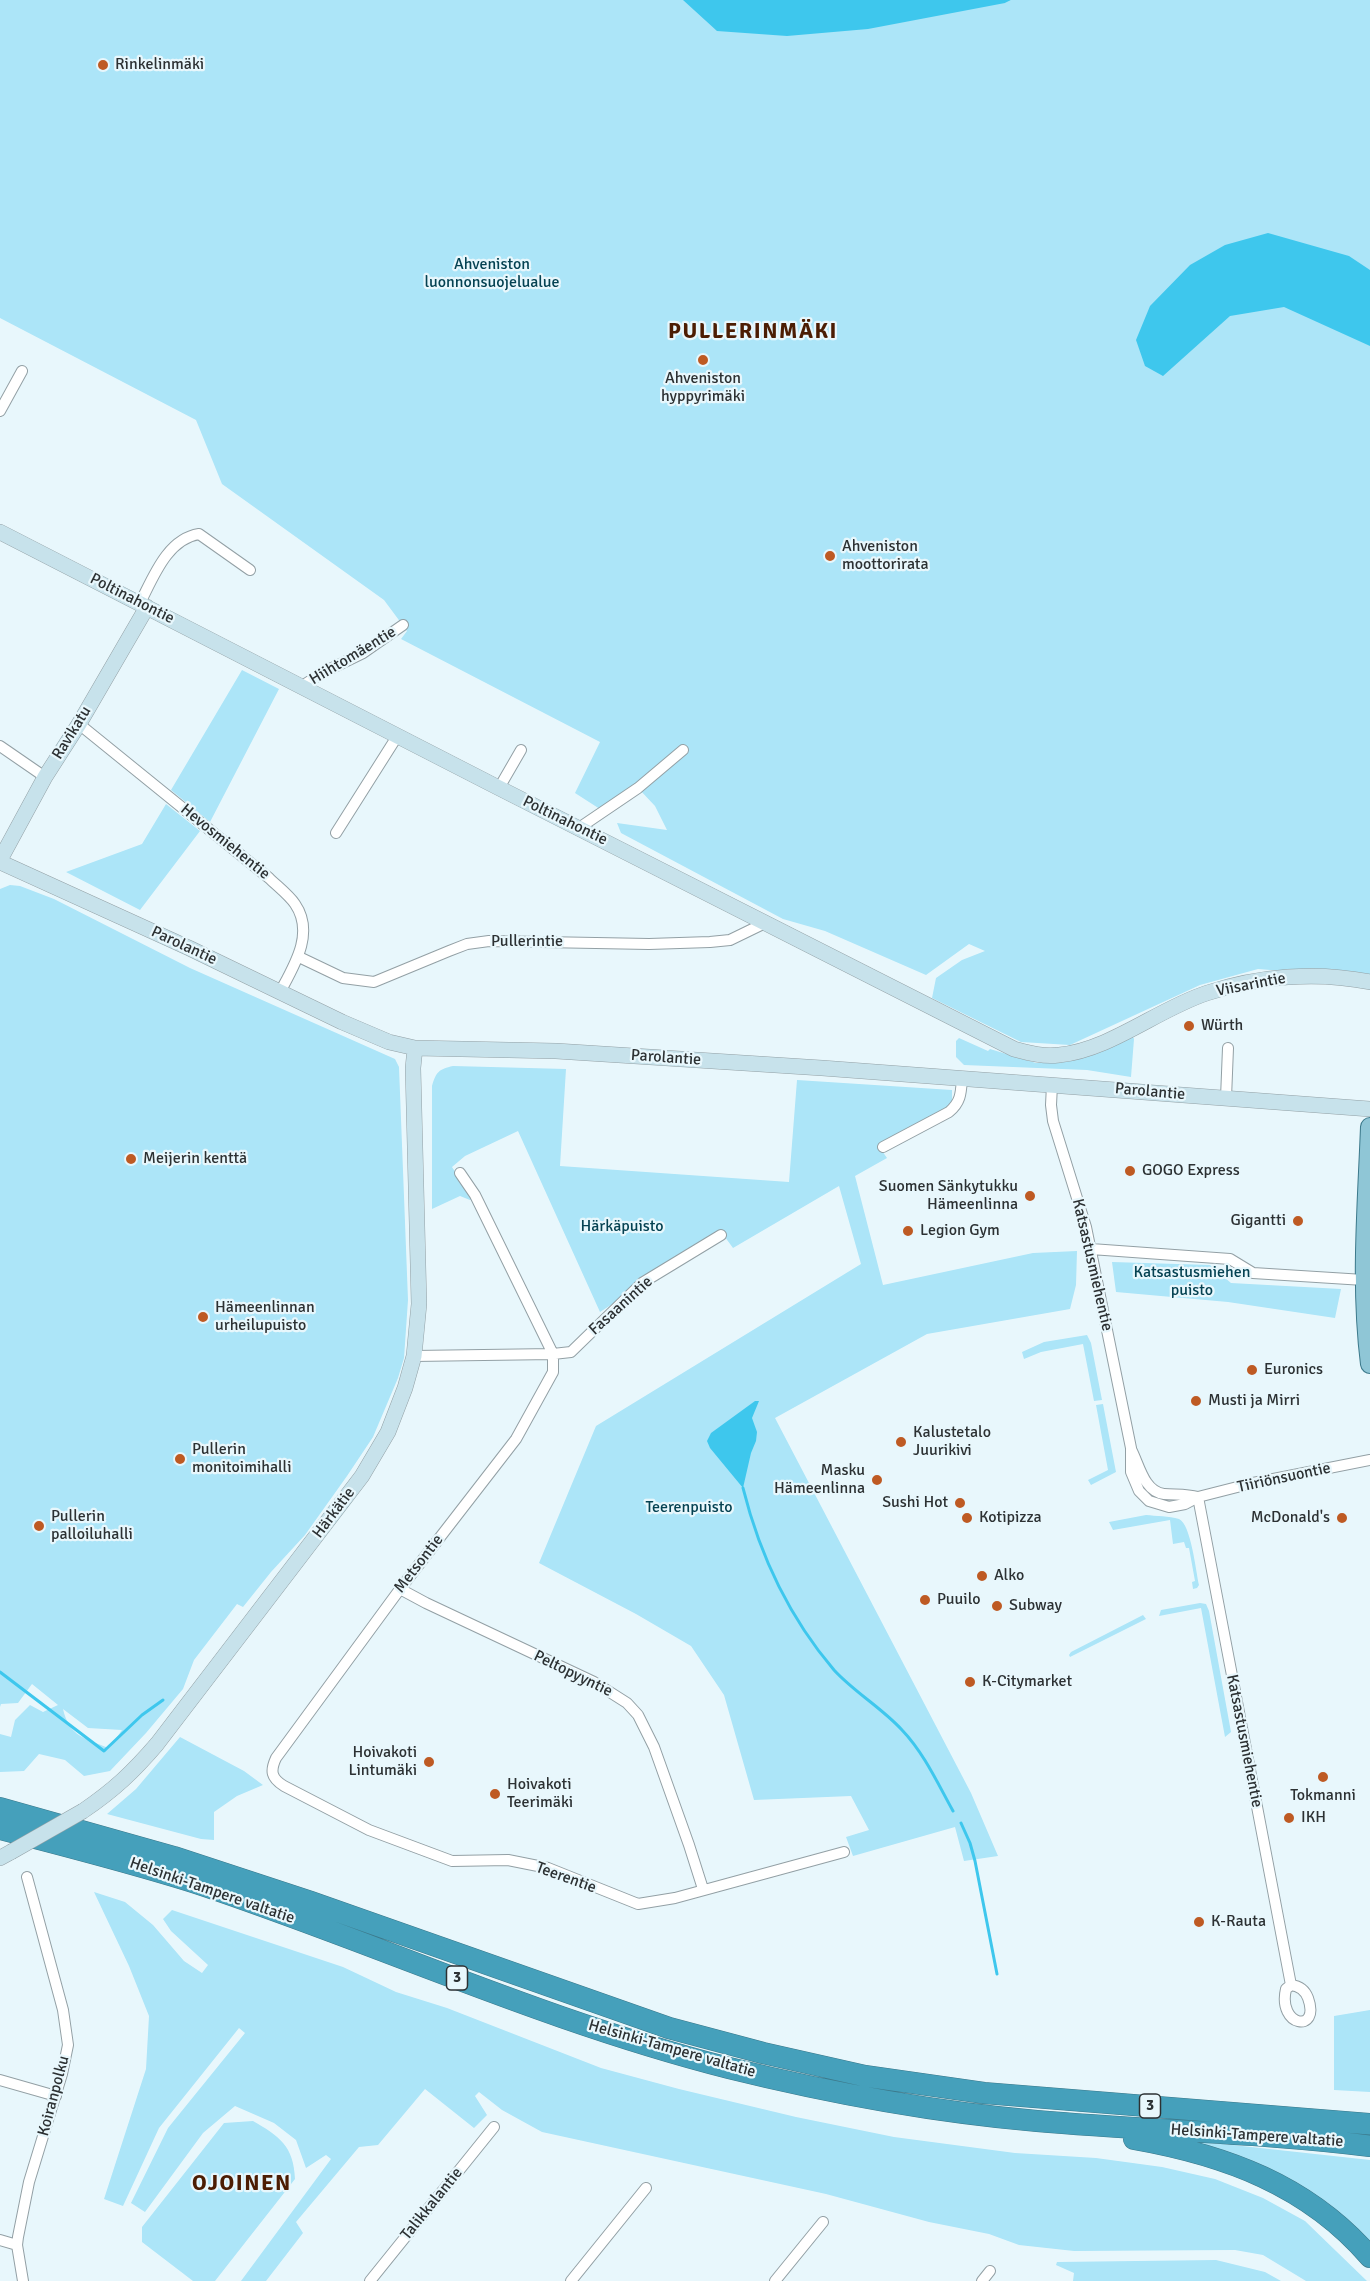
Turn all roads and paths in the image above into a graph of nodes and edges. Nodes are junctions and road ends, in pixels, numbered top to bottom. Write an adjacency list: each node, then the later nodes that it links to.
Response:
1 (22, 370): 2 (street)
2 (0, 411)
3 (0, 532): 5 (main road, Poltinahontie)
4 (250, 570): 5 (street)
5 (144, 605): 7 (main road, Poltinahontie); 8 (main road, Ravikatu)
6 (403, 625): 7 (street, Hiihtomäentie)
7 (302, 686): 9 (main road, Poltinahontie)
8 (79, 724): 13 (main road, Ravikatu); 19 (street, Hevosmiehentie)
9 (398, 735): 14 (main road, Poltinahontie); 16 (street)
10 (0, 746): 13 (street)
11 (521, 750): 14 (street)
12 (683, 750): 15 (street)
13 (45, 777): 17 (main road, Ravikatu)
14 (499, 788): 15 (main road, Poltinahontie)
15 (579, 828): 18 (main road, Poltinahontie)
16 (336, 833)
17 (0, 861): 21 (main road, Parolantie)
18 (765, 923): 19 (street, Pullerintie); 22 (main road, Poltinahontie)
19 (299, 957): 21 (street, Hevosmiehentie)
20 (1370, 982): 22 (main road, Viisarintie)
21 (279, 992): 23 (main road, Parolantie)
22 (1138, 1024)
23 (415, 1048): 25 (main road, Parolantie); 36 (main road, Härkätie)
24 (1228, 1048): 27 (street)
25 (962, 1078): 26 (main road, Parolantie); 30 (street)
26 (1052, 1085): 27 (main road, Parolantie); 33 (street, Katsastusmiehentie)
27 (1226, 1098): 28 (main road, Parolantie)
28 (1370, 1109)
29 (1370, 1127): 34 (main road)
30 (883, 1147)
31 (460, 1173): 35 (street)
32 (721, 1235): 35 (street, Fasaanintie)
33 (1091, 1249): 34 (street); 39 (street, Katsastusmiehentie)
34 (1364, 1281): 37 (main road)
35 (553, 1354): 36 (street); 40 (street, Metsontie)
36 (414, 1356): 45 (main road, Härkätie, bridge)
37 (1370, 1364)
38 (1370, 1461): 39 (street, Tiiriönsuontie)
39 (1198, 1497): 48 (street, Katsastusmiehentie)
40 (400, 1589): 41 (street, Metsontie); 47 (street, Peltopyyntie)
41 (271, 1769): 47 (street, Teerentie)
42 (0, 1808): 52 (highway, Helsinki-Tampere valtatie / 3)
43 (0, 1829): 51 (highway, Helsinki-Tampere valtatie / 3)
44 (844, 1852): 47 (street, Teerentie)
45 (6, 1855)
46 (27, 1876): 50 (street, Koiranpolku)
47 (703, 1890)
48 (1291, 1985)
49 (0, 2080): 50 (street)
50 (56, 2096): 58 (street, Koiranpolku)
51 (1070, 2124): 54 (highway, Helsinki-Tampere valtatie / 3); 59 (highway)
52 (1370, 2124)
53 (494, 2127): 62 (street, Talikkalantie)
54 (1370, 2146)
55 (646, 2188): 63 (street)
56 (823, 2222): 64 (street)
57 (0, 2241): 58 (street)
58 (17, 2245): 61 (street, Koiranpolku)
59 (1370, 2257)
60 (990, 2271): 65 (street)
61 (23, 2281)
62 (370, 2281)
63 (571, 2281)
64 (775, 2281)
65 (982, 2281)

